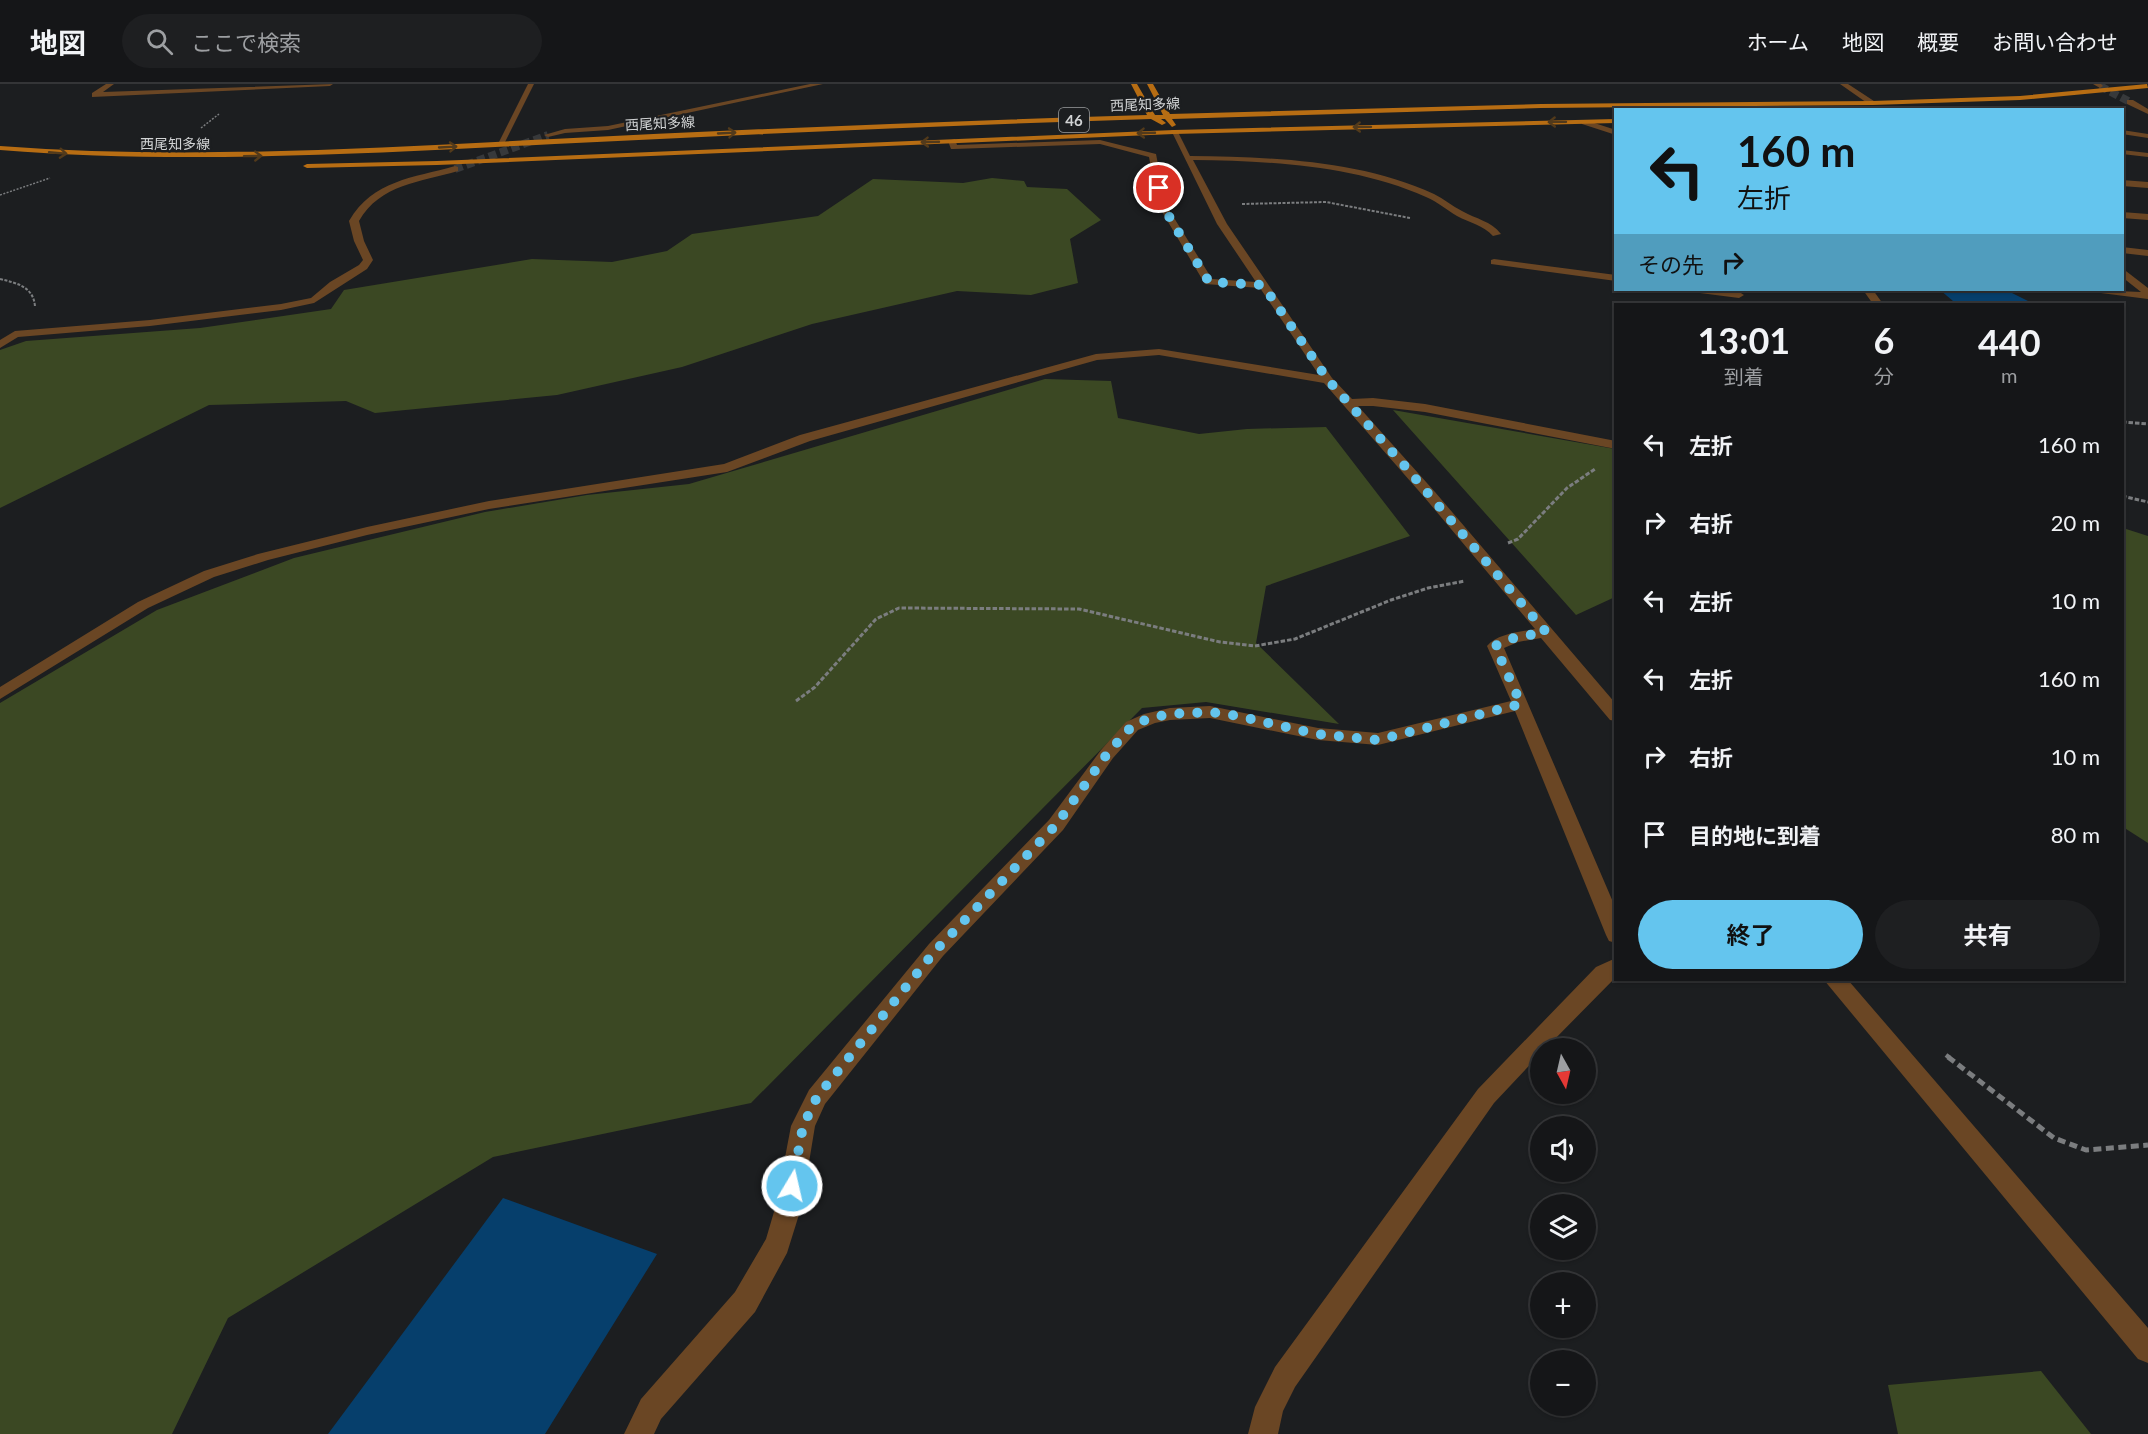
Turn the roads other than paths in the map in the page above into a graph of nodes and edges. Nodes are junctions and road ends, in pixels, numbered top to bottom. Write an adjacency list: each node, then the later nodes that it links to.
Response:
1 (111, 84): 2 (street)
2 (330, 84)
3 (531, 84): 24 (street)
4 (820, 84): 21 (street)
5 (1134, 84): 15 (main road)
6 (1150, 84): 14 (main road)
7 (1843, 84): 11 (street)
8 (2148, 86): 11 (main road, 西尾知多線 / 46)
9 (2148, 94): 12 (main road)
10 (2130, 102): 13 (street)
11 (1874, 103): 14 (main road, 西尾知多線 / 46)
12 (1948, 108)
13 (2148, 112)
14 (1168, 116): 15 (main road, 西尾知多線 / 46); 18 (main road)
15 (1152, 117): 18 (main road); 24 (main road, 西尾知多線 / 46, one-way to 15)
16 (1614, 121): 17 (main road, 西尾知多線 / 46)
17 (1585, 122): 18 (main road, 西尾知多線 / 46, one-way to 18); 19 (street)
18 (1174, 132): 23 (main road, 西尾知多線 / 46, one-way to 23); 28 (street)
19 (1614, 132)
20 (2124, 132): 22 (street)
21 (548, 135)
22 (2148, 136)
23 (952, 141): 29 (main road, 西尾知多線 / 46, one-way to 29); 41 (street)
24 (500, 144): 25 (main road, 西尾知多線 / 46, one-way to 24)
25 (0, 147)
26 (2124, 152): 27 (street)
27 (2148, 155)
28 (1190, 158): 35 (street); 41 (street)
29 (297, 166)
30 (455, 169): 46 (street)
31 (2124, 183): 32 (street)
32 (2148, 185)
33 (2124, 215): 34 (street)
34 (2148, 218)
35 (1496, 234)
36 (2124, 250): 37 (street)
37 (2148, 253)
38 (1494, 262): 40 (street)
39 (2124, 273): 44 (street)
40 (1614, 278)
41 (1263, 285): 47 (street)
42 (1706, 291): 45 (street)
43 (2107, 291): 44 (street)
44 (2148, 295)
45 (1739, 296)
46 (0, 345)
47 (1328, 380): 48 (street); 51 (street)
48 (1350, 403): 49 (street); 50 (street)
49 (1614, 445)
50 (1546, 632): 52 (street); 53 (street)
51 (0, 694)
52 (1521, 704): 54 (street); 58 (street)
53 (1614, 714)
54 (1614, 930)
55 (1614, 967): 59 (street)
56 (1836, 981): 57 (street)
57 (2148, 1349)
58 (639, 1434)
59 (1263, 1434)

